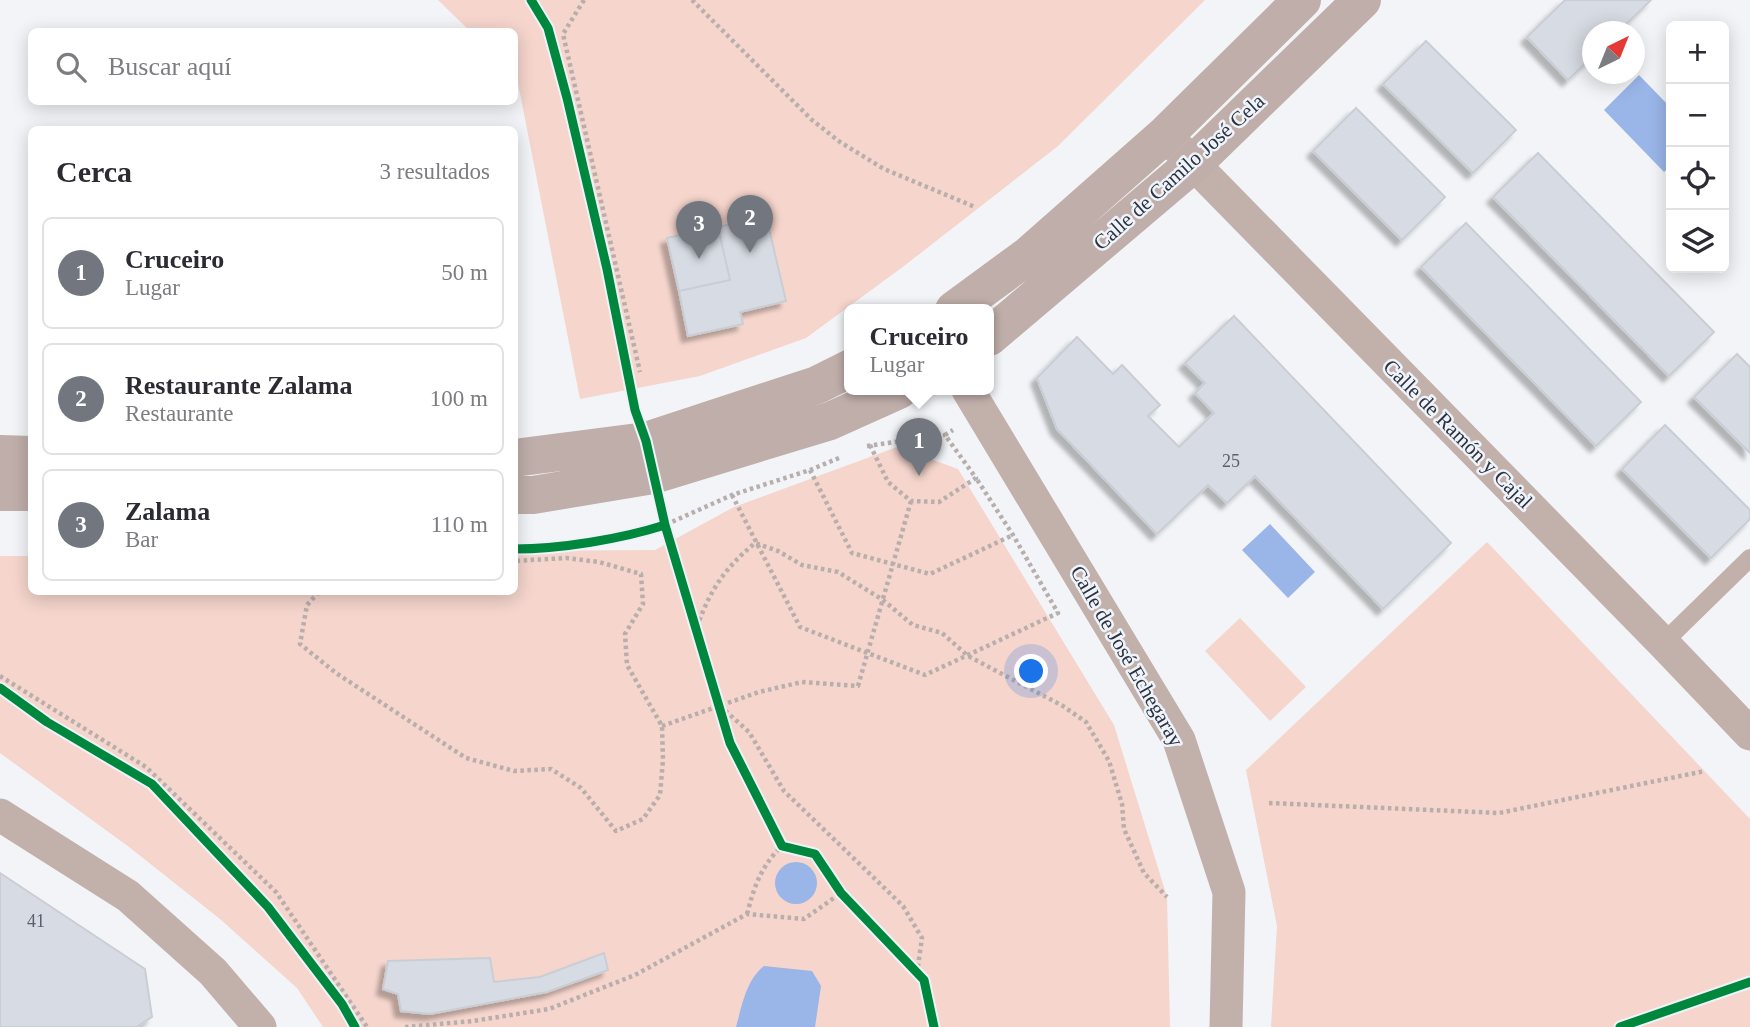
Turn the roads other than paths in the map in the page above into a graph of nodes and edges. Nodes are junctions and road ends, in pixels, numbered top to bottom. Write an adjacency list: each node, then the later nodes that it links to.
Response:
1 (1302, 0): 3 (street, Calle de Camilo José Cela)
2 (1362, 0): 4 (street, Calle de Camilo José Cela)
3 (1166, 135): 4 (street, Calle de Ramón y Cajal); 5 (street, Calle de Camilo José Cela)
4 (1193, 164): 6 (street, Calle de Camilo José Cela); 17 (street, Calle de Ramón y Cajal)
5 (962, 304)
6 (994, 333)
7 (844, 372): 12 (street)
8 (888, 395): 15 (street)
9 (974, 402): 21 (street, Calle de José Echegaray)
10 (0, 454): 11 (street)
11 (28, 455)
12 (518, 457)
13 (0, 492): 14 (street)
14 (28, 492)
15 (518, 495)
16 (1750, 558): 17 (lane)
17 (1663, 643): 18 (street, Calle de Ramón y Cajal)
18 (1750, 734)
19 (0, 815): 20 (street)
20 (260, 1027)
21 (1226, 1027)

